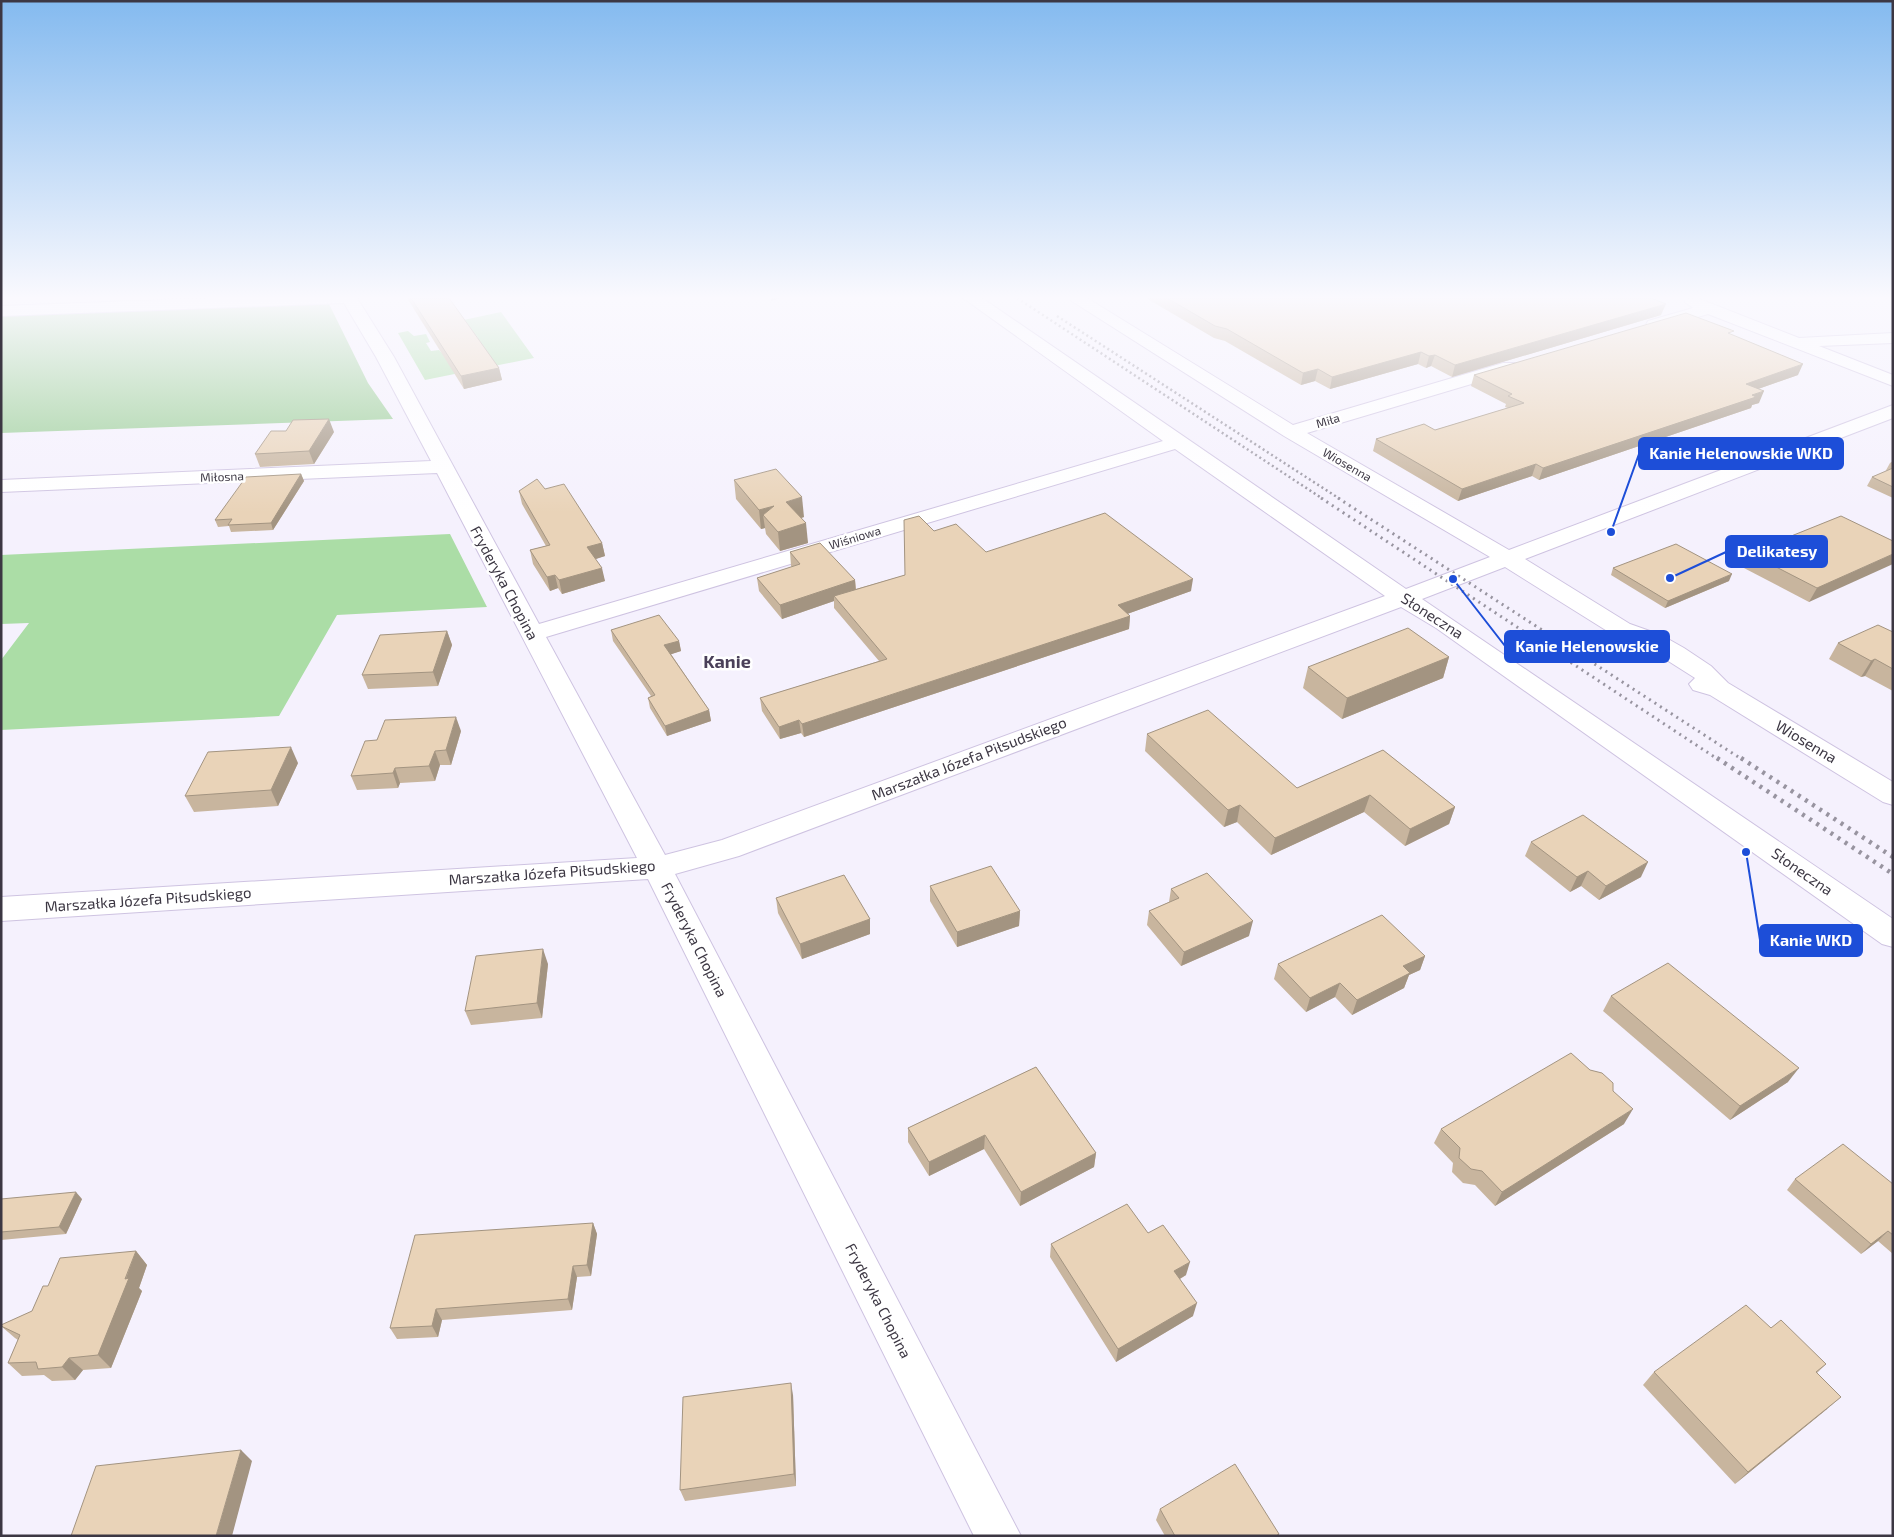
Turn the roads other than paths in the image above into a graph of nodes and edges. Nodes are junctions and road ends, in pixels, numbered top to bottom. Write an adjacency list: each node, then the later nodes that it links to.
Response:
1 (392, 370): 10 (street, Fryderyka Chopina)
2 (1075, 370): 9 (street, Słoneczna)
3 (1191, 370): 8 (street, Wiosenna)
4 (1503, 370): 8 (street, Miła)
5 (1864, 370): 6 (street)
6 (1893, 381)
7 (1893, 411): 12 (street, Marszałka Józefa Piłsudskiego)
8 (1291, 432): 12 (street, Wiosenna)
9 (1179, 442): 13 (street, Słoneczna); 14 (street, Wiśniowa)
10 (443, 468): 11 (street, Miłosna); 14 (street, Fryderyka Chopina)
11 (1, 486)
12 (1507, 558): 13 (street, Marszałka Józefa Piłsudskiego); 15 (street, Wiosenna)
13 (1402, 597): 16 (street, Marszałka Józefa Piłsudskiego); 18 (street, Słoneczna)
14 (531, 634): 16 (street, Fryderyka Chopina)
15 (1893, 795)
16 (656, 868): 17 (street, Marszałka Józefa Piłsudskiego); 19 (street, Fryderyka Chopina)
17 (1, 909)
18 (1893, 935)
19 (998, 1536)

